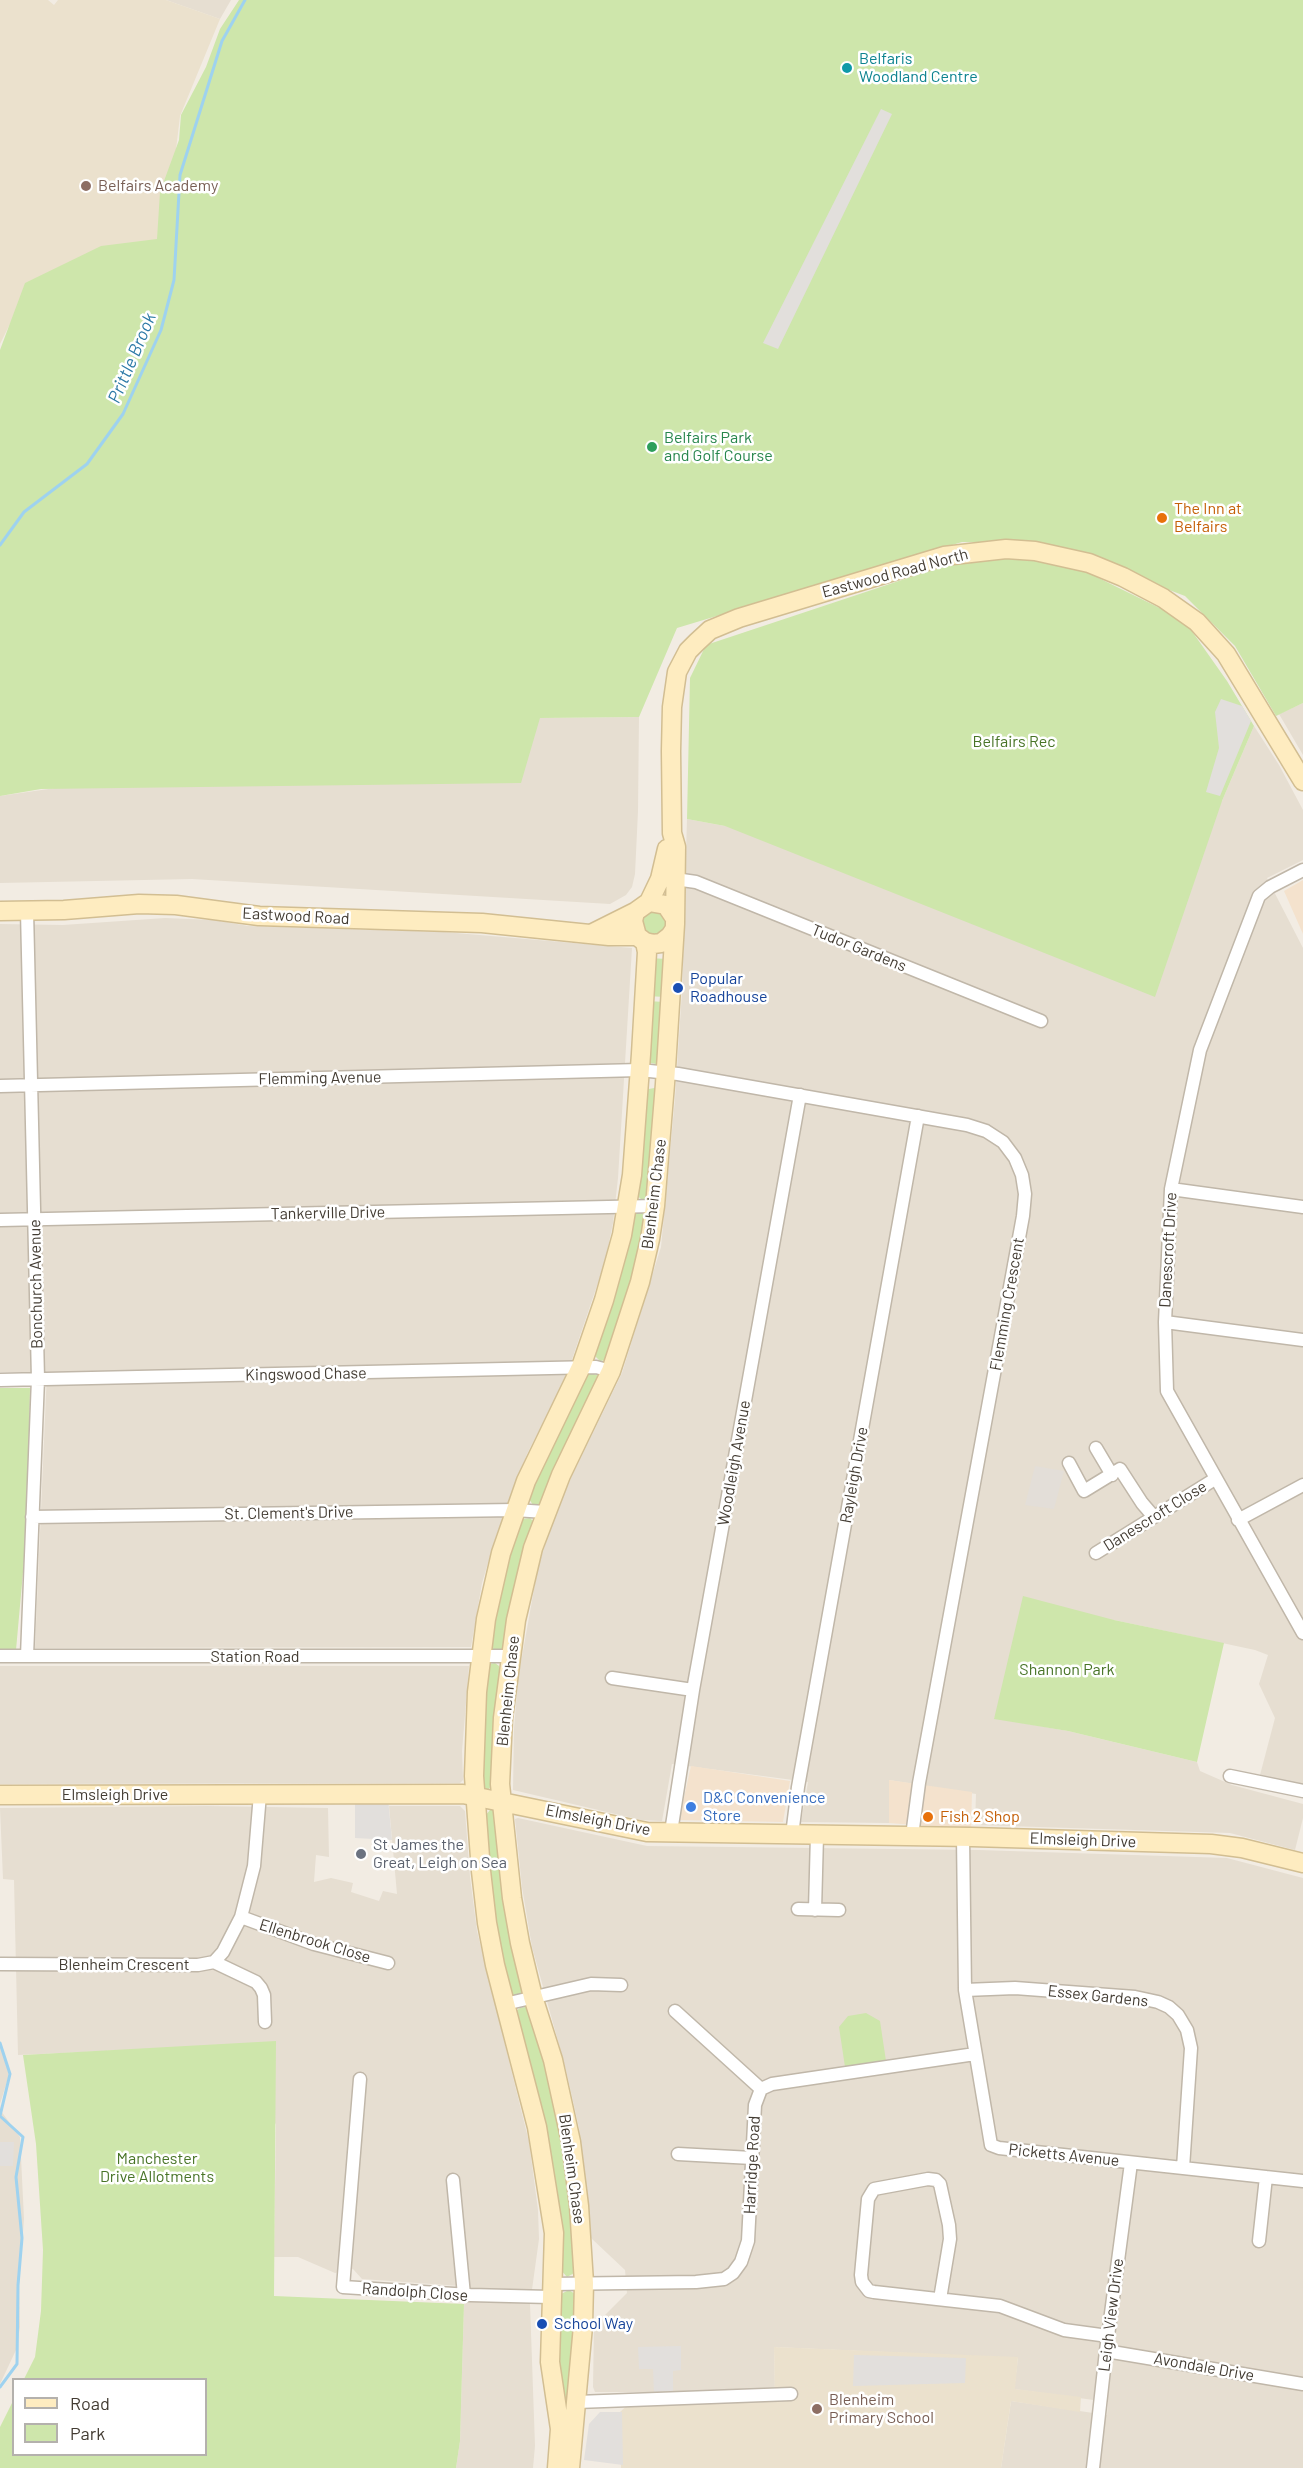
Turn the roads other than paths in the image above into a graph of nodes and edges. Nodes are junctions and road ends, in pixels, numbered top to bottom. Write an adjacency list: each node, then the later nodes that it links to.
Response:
1 (1303, 781): 2 (street, Eastwood Road North)
2 (672, 832): 4 (street); 5 (street)
3 (1303, 870): 18 (street, Danescroft Drive)
4 (675, 879): 8 (street); 11 (street, Tudor Gardens)
5 (642, 907): 8 (street); 9 (street); 10 (street)
6 (0, 911): 7 (street, Eastwood Road)
7 (27, 911): 9 (street, Eastwood Road); 14 (street, Bonchurch Avenue)
8 (674, 924): 10 (street); 13 (street, Blenheim Chase)
9 (593, 933): 10 (street, Eastwood Road)
10 (641, 939): 12 (street, Blenheim Chase)
11 (1041, 1021)
12 (640, 1070): 13 (street, Flemming Crescent); 14 (street, Flemming Avenue); 19 (street, Blenheim Chase)
13 (666, 1072): 16 (street, Flemming Crescent); 20 (street, Blenheim Chase)
14 (31, 1085): 15 (street, Flemming Avenue); 23 (street, Bonchurch Avenue)
15 (0, 1086)
16 (800, 1095): 17 (street, Flemming Crescent); 47 (street, Woodleigh Avenue)
17 (918, 1116): 55 (street, Rayleigh Drive); 57 (street, Flemming Crescent)
18 (1171, 1189): 21 (street); 24 (street, Danescroft Drive)
19 (627, 1206): 20 (street, Tankerville Drive); 23 (street, Tankerville Drive); 26 (street, Blenheim Chase)
20 (655, 1206): 27 (street, Blenheim Chase)
21 (1303, 1207)
22 (0, 1220): 23 (street, Tankerville Drive)
23 (35, 1220): 29 (street, Bonchurch Avenue)
24 (1165, 1322): 25 (street); 33 (street, Danescroft Drive)
25 (1303, 1340)
26 (581, 1368): 27 (street, Kingswood Chase); 29 (street, Kingswood Chase); 35 (street, Blenheim Chase)
27 (611, 1371): 36 (street, Blenheim Chase)
28 (0, 1380): 29 (street, Kingswood Chase)
29 (38, 1380): 37 (street, Bonchurch Avenue)
30 (1096, 1448): 32 (street)
31 (1070, 1463): 32 (street)
32 (1112, 1475): 38 (street)
33 (1215, 1479): 38 (street, Danescroft Close); 39 (street, Danescroft Drive)
34 (1303, 1485): 39 (street)
35 (515, 1510): 36 (street, St. Clement's Drive); 37 (street, St. Clement's Drive); 45 (street, Blenheim Chase)
36 (545, 1512): 44 (street, Blenheim Chase)
37 (32, 1517): 43 (street, Bonchurch Avenue)
38 (1154, 1517): 40 (street, Danescroft Close)
39 (1238, 1520): 41 (street, Danescroft Drive)
40 (1096, 1553)
41 (1303, 1633)
42 (0, 1656): 43 (street, Station Road)
43 (27, 1656): 45 (street, Station Road)
44 (510, 1656): 45 (street, Station Road); 53 (street, Blenheim Chase)
45 (481, 1658): 52 (street, Blenheim Chase)
46 (612, 1678): 47 (street)
47 (693, 1690): 54 (street, Woodleigh Avenue)
48 (1230, 1776): 49 (street)
49 (1303, 1791)
50 (260, 1794): 51 (street, Elmsleigh Drive); 52 (street, Elmsleigh Drive); 63 (street, Blenheim Crescent)
51 (0, 1795)
52 (476, 1797): 53 (street, Elmsleigh Drive); 70 (street, Blenheim Chase)
53 (502, 1801): 54 (street, Elmsleigh Drive); 69 (street, Blenheim Chase)
54 (671, 1832): 55 (street, Elmsleigh Drive)
55 (792, 1834): 56 (street, Elmsleigh Drive)
56 (817, 1835): 57 (street, Elmsleigh Drive); 61 (street)
57 (912, 1836): 58 (street, Elmsleigh Drive)
58 (963, 1837): 59 (street, Elmsleigh Drive); 68 (street, Picketts Avenue)
59 (1302, 1860)
60 (798, 1909): 61 (street)
61 (815, 1910): 62 (street)
62 (839, 1910)
63 (241, 1917): 64 (street, Blenheim Crescent); 65 (street, Ellenbrook Close)
64 (214, 1962): 66 (street, Blenheim Crescent); 72 (street)
65 (388, 1963)
66 (0, 1964)
67 (621, 1985): 69 (street)
68 (965, 1990): 73 (street, Picketts Avenue); 79 (street, Essex Gardens)
69 (533, 1997): 70 (street); 84 (street, Blenheim Chase)
70 (505, 2004): 85 (street, Blenheim Chase)
71 (675, 2011): 75 (street)
72 (265, 2022)
73 (975, 2054): 75 (street); 78 (street, Picketts Avenue)
74 (360, 2079): 86 (street, Randolph Close)
75 (761, 2090): 77 (street, Harridge Road)
76 (678, 2154): 77 (street)
77 (752, 2158): 84 (street, Harridge Road)
78 (1131, 2163): 79 (street, Picketts Avenue); 88 (street, Leigh View Drive)
79 (1182, 2168): 80 (street, Picketts Avenue)
80 (1266, 2177): 82 (street, Picketts Avenue); 83 (street)
81 (453, 2180): 86 (street)
82 (1303, 2181)
83 (1259, 2241)
84 (584, 2283): 85 (street, Harridge Road); 92 (street, Blenheim Chase)
85 (551, 2290): 86 (street, Randolph Close); 93 (street, Blenheim Chase)
86 (464, 2295)
87 (940, 2300): 87 (street); 88 (street)
88 (1108, 2336): 89 (street, Leigh View Drive)
89 (1106, 2350): 90 (street, Avondale Drive); 95 (street, Leigh View Drive)
90 (1303, 2384)
91 (790, 2394): 92 (street)
92 (577, 2402): 94 (street, Blenheim Chase)
93 (557, 2468)
94 (570, 2468)
95 (1094, 2468)

